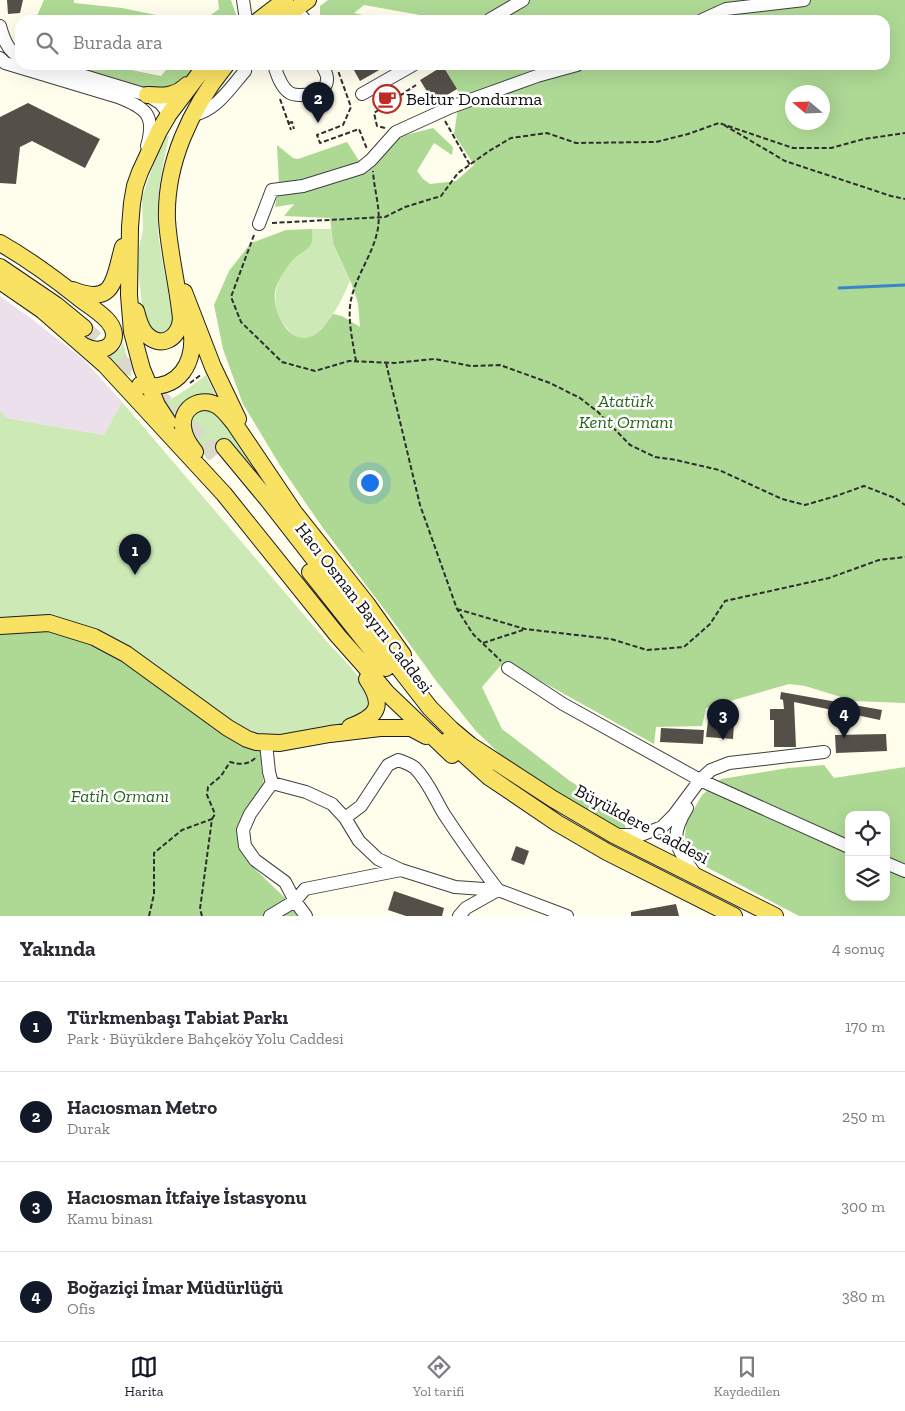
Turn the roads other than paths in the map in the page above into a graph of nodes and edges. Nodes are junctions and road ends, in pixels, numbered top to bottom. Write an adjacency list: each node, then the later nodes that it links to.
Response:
1 (243, 0): 5 (street)
2 (523, 0): 7 (street)
3 (804, 0): 8 (street)
4 (297, 8): 6 (main road)
5 (245, 15)
6 (274, 15)
7 (498, 15)
8 (713, 15)
9 (0, 26): 10 (street)
10 (15, 54)
11 (0, 58): 12 (street)
12 (15, 66)
13 (28, 70): 26 (street)
14 (64, 70): 23 (street)
15 (202, 70): 23 (main road); 24 (main road)
16 (222, 70): 25 (main road)
17 (245, 70): 25 (street)
18 (276, 70): 19 (street)
19 (324, 70)
20 (404, 70): 22 (street)
21 (559, 70): 28 (street)
22 (362, 94)
23 (147, 95): 24 (street)
24 (169, 114): 26 (main road); 27 (main road)
25 (193, 115): 27 (main road)
26 (140, 172): 29 (main road)
27 (168, 190): 32 (main road)
28 (259, 224)
29 (130, 227): 35 (main road); 36 (main road)
30 (0, 243): 35 (main road)
31 (0, 254): 33 (main road)
32 (172, 260): 36 (main road); 37 (main road)
33 (0, 267)
34 (0, 281): 38 (main road)
35 (67, 287): 38 (main road)
36 (129, 295): 40 (main road)
37 (186, 298): 40 (main road); 42 (main road)
38 (84, 346): 39 (main road)
39 (105, 365): 40 (main road); 41 (main road)
40 (149, 386): 41 (main road)
41 (186, 451): 43 (main road)
42 (256, 454): 43 (main road); 51 (main road)
43 (208, 475): 45 (main road)
44 (0, 626): 48 (main road)
45 (338, 636): 47 (main road); 49 (main road)
46 (508, 668): 54 (street)
47 (330, 734): 48 (main road); 49 (main road)
48 (266, 743): 53 (street)
49 (439, 743): 52 (main road)
50 (824, 752): 54 (street)
51 (494, 760): 52 (main road, Hacı Osman Bayırı Caddesi); 56 (main road, Büyükdere Caddesi)
52 (489, 777): 68 (main road)
53 (272, 783): 55 (street); 63 (street)
54 (698, 784): 56 (street); 57 (street); 61 (street)
55 (345, 818): 59 (street); 62 (street)
56 (614, 835): 61 (main road, Büyükdere Caddesi)
57 (845, 845)
58 (890, 865): 60 (street)
59 (401, 870): 62 (street); 63 (street)
60 (905, 871)
61 (697, 877): 69 (main road, Büyükdere Caddesi)
62 (498, 890): 66 (street); 67 (street)
63 (295, 901): 64 (street); 65 (street)
64 (270, 916)
65 (306, 916)
66 (459, 916)
67 (567, 916)
68 (734, 916)
69 (775, 916)

